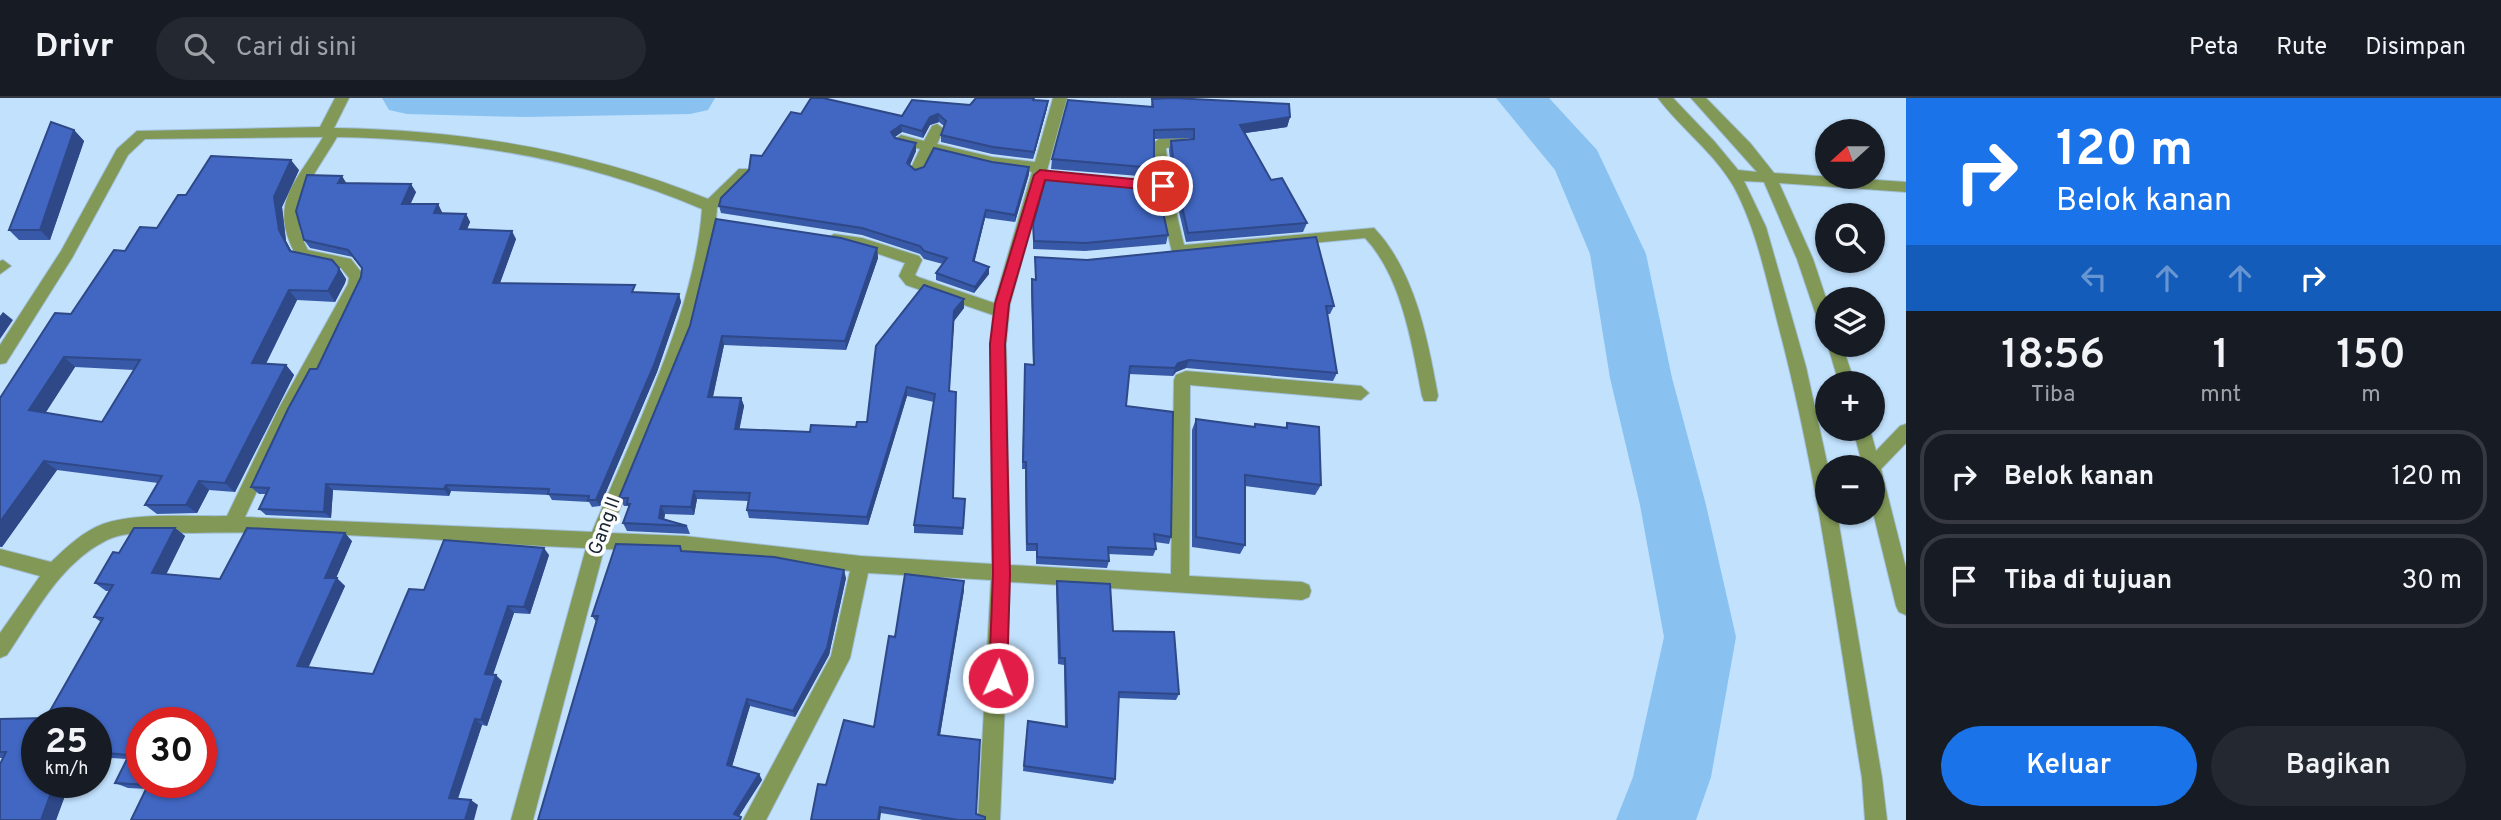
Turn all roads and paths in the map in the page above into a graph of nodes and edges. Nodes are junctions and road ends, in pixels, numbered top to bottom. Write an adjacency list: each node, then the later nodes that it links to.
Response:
1 (342, 98): 5 (street)
2 (1060, 98): 12 (street)
3 (1665, 98): 13 (street)
4 (1698, 98): 14 (street)
5 (330, 128): 16 (street); 22 (street); 29 (street)
6 (937, 128): 9 (street)
7 (901, 140): 9 (street)
8 (1185, 143): 18 (street)
9 (929, 146): 10 (street); 12 (street)
10 (917, 170)
11 (744, 173): 16 (street)
12 (1046, 173): 21 (street)
13 (1734, 175): 14 (street); 26 (street)
14 (1769, 177): 15 (street); 20 (street)
15 (1906, 187)
16 (715, 215): 31 (street, Gang II)
17 (814, 235): 21 (street)
18 (1178, 252): 19 (street); 24 (street)
19 (1160, 254)
20 (1815, 289)
21 (1001, 312): 35 (street)
22 (0, 358)
23 (1361, 393): 36 (street)
24 (1430, 396)
25 (1906, 431): 27 (street)
26 (1819, 455)
27 (1883, 455)
28 (1885, 517): 38 (street)
29 (232, 524): 31 (street); 34 (street)
30 (1830, 525): 43 (street)
31 (597, 542): 33 (street); 40 (street, Gang II)
32 (0, 556): 34 (street)
33 (861, 564): 35 (street); 41 (street)
34 (54, 571): 39 (street)
35 (1001, 574): 36 (street); 42 (street)
36 (1180, 581): 37 (street)
37 (1302, 591)
38 (1906, 606)
39 (0, 649)
40 (522, 820)
41 (754, 820)
42 (989, 820)
43 (1876, 820)

